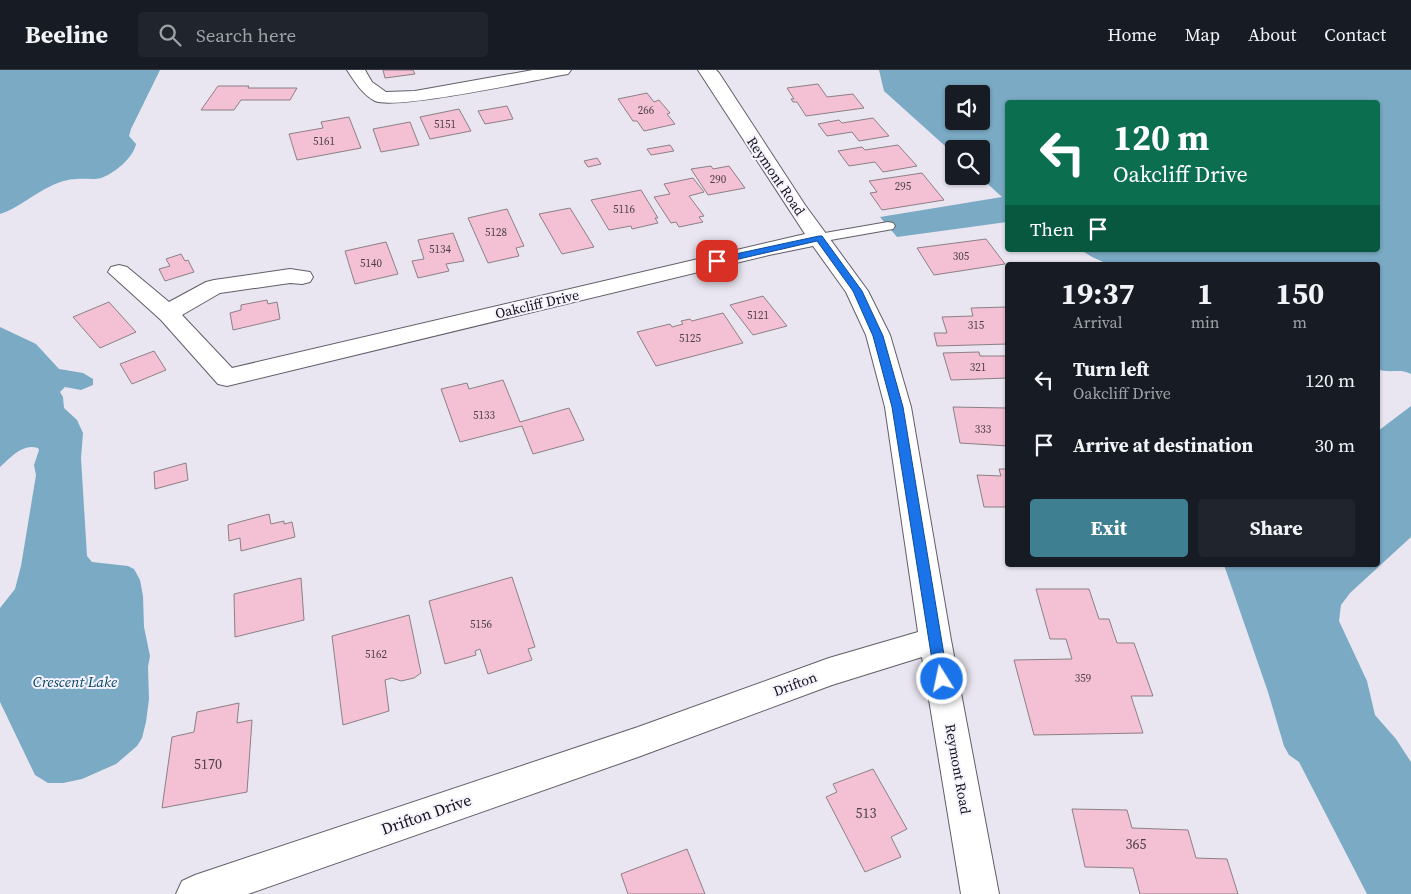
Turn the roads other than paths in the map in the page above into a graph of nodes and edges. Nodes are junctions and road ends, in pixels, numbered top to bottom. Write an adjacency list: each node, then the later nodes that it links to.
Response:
1 (562, 70): 3 (street)
2 (706, 70): 5 (street, Reymont Road)
3 (359, 75)
4 (888, 226): 5 (lane)
5 (819, 238): 8 (street, Oakcliff Drive); 9 (street, Reymont Road)
6 (119, 272): 8 (street)
7 (302, 277): 8 (street)
8 (169, 314)
9 (934, 640): 10 (street, Drifton); 12 (street, Reymont Road)
10 (658, 735): 11 (street, Drifton Drive)
11 (194, 894)
12 (980, 894)

